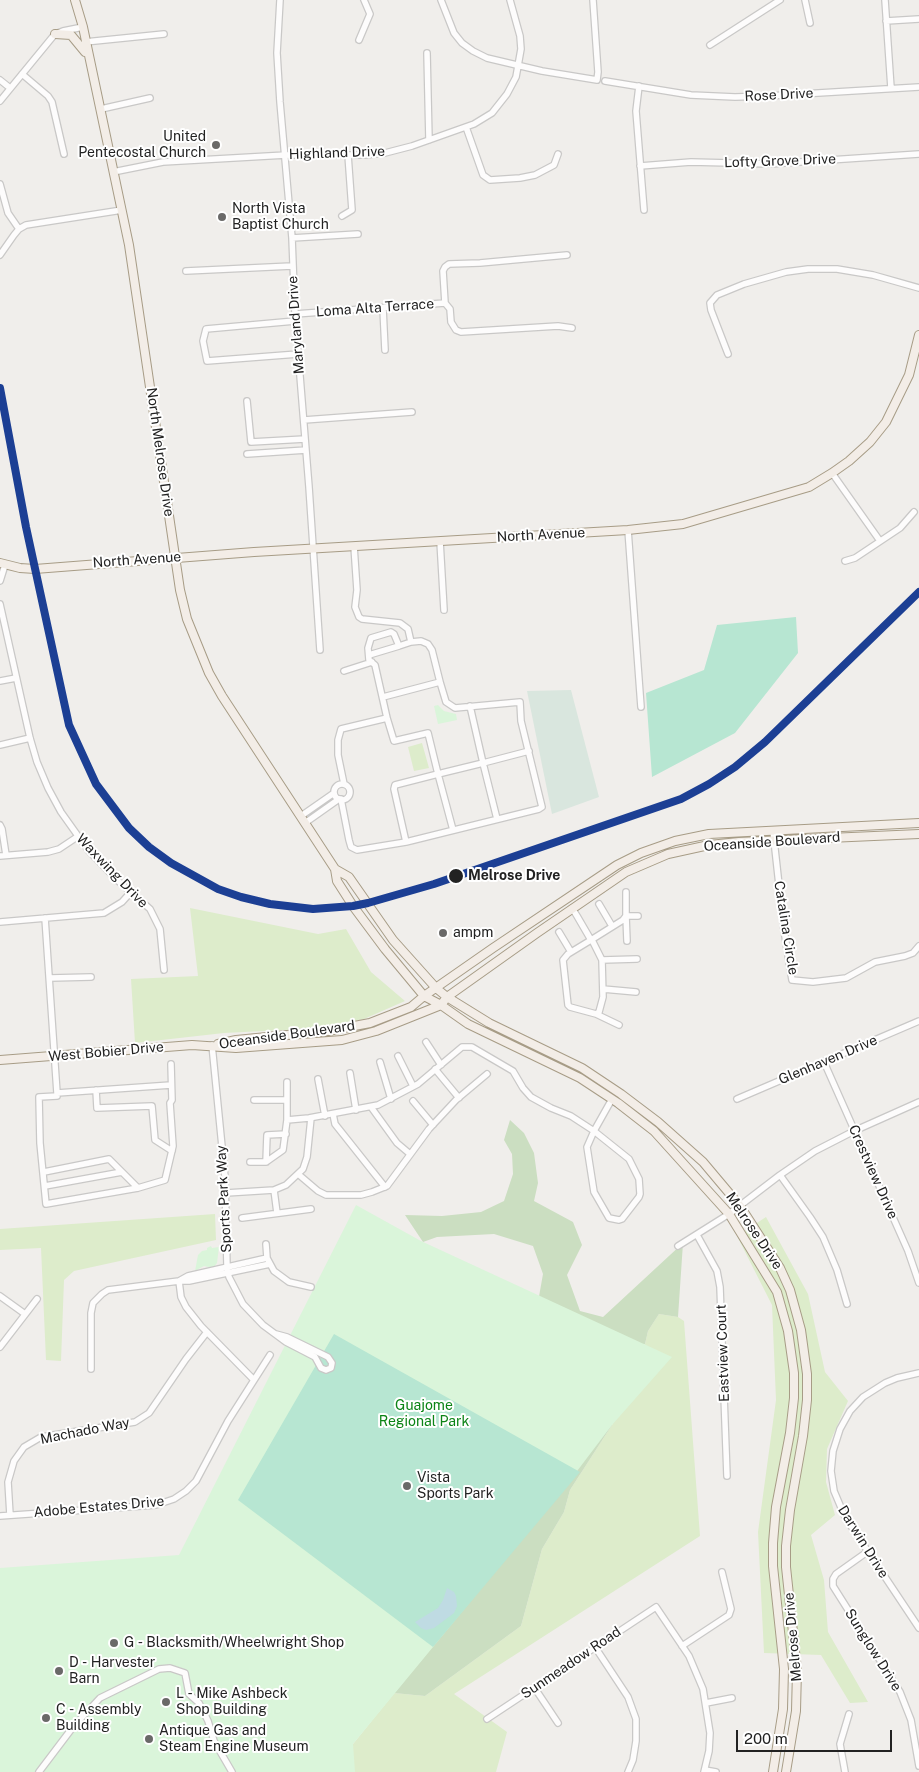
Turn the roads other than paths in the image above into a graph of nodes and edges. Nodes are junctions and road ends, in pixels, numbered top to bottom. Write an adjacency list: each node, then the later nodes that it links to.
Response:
1 (76, 0): 13 (main road, North Melrose Drive)
2 (280, 0): 38 (street, Maryland Drive)
3 (364, 0): 16 (street)
4 (442, 0): 21 (street)
5 (510, 0): 21 (street, Highland Drive)
6 (593, 0): 21 (street)
7 (780, 0): 18 (street)
8 (805, 0): 12 (street)
9 (884, 0): 11 (street)
10 (919, 19): 11 (street)
11 (886, 21): 28 (street)
12 (810, 23)
13 (83, 27): 14 (street); 17 (main road, North Melrose Drive)
14 (55, 34): 20 (main road); 22 (street)
15 (164, 34): 17 (street)
16 (360, 40)
17 (85, 42): 20 (main road, North Melrose Drive)
18 (710, 45)
19 (427, 53): 33 (street)
20 (88, 56): 31 (main road, North Melrose Drive)
21 (519, 66): 32 (street, Highland Drive)
22 (22, 74): 27 (street); 34 (street)
23 (0, 80): 27 (street)
24 (605, 81): 25 (street, Rose Drive)
25 (639, 86): 28 (street, Rose Drive); 39 (street)
26 (919, 86): 28 (street, Rose Drive)
27 (10, 88): 30 (street)
28 (891, 88)
29 (150, 98): 31 (street)
30 (0, 101)
31 (101, 109): 40 (main road, North Melrose Drive)
32 (466, 126): 33 (street, Highland Drive); 35 (street)
33 (429, 140): 37 (street, Highland Drive)
34 (64, 154)
35 (558, 154)
36 (919, 154): 39 (street, Lofty Grove Drive)
37 (348, 155): 38 (street, Highland Drive); 44 (street)
38 (286, 156): 40 (street, Highland Drive); 47 (street, Maryland Drive)
39 (640, 166): 43 (street)
40 (114, 172): 42 (main road, North Melrose Drive)
41 (0, 184): 45 (street)
42 (122, 210): 45 (street); 76 (main road, North Melrose Drive)
43 (644, 210)
44 (342, 216)
45 (19, 229): 48 (street)
46 (358, 234): 47 (street)
47 (292, 238): 50 (street, Maryland Drive)
48 (0, 255)
49 (567, 255): 53 (street, Loma Alta Terrace)
50 (292, 266): 51 (street); 55 (street, Maryland Drive)
51 (186, 271)
52 (919, 288): 61 (street)
53 (445, 303): 54 (street, Loma Alta Terrace); 57 (street)
54 (383, 308): 55 (street, Loma Alta Terrace); 59 (street)
55 (295, 314): 56 (street, Maryland Drive)
56 (295, 321): 60 (street, Maryland Drive); 60 (street)
57 (572, 328)
58 (919, 334): 62 (main road, North Avenue)
59 (385, 350)
60 (298, 354): 65 (street, Maryland Drive)
61 (728, 354)
62 (916, 358): 69 (main road, North Avenue)
63 (247, 401): 66 (street)
64 (412, 412): 65 (street)
65 (304, 420): 66 (street, Maryland Drive)
66 (305, 439): 67 (street, Maryland Drive)
67 (306, 450): 68 (street); 75 (street, Maryland Drive)
68 (247, 454)
69 (832, 473): 71 (main road, North Avenue); 72 (street)
70 (914, 512): 72 (street)
71 (628, 530): 73 (main road, North Avenue); 94 (street)
72 (880, 541): 77 (street)
73 (440, 542): 74 (main road, North Avenue); 81 (street)
74 (354, 546): 75 (main road, North Avenue); 83 (street)
75 (312, 549): 76 (main road, North Avenue); 85 (street, Maryland Drive)
76 (175, 558): 78 (main road, North Avenue); 105 (main road, North Melrose Drive)
77 (845, 561)
78 (3, 564): 79 (street)
79 (0, 581)
80 (0, 604): 82 (street, Waxwing Drive)
81 (444, 610)
82 (1, 615): 89 (street, Waxwing Drive)
83 (411, 642): 84 (street); 91 (street)
84 (398, 646): 86 (street); 86 (street)
85 (320, 650)
86 (370, 655): 87 (street)
87 (372, 662): 88 (street); 92 (street)
88 (344, 671)
89 (16, 678): 90 (street); 96 (street, Waxwing Drive)
90 (0, 681)
91 (440, 682): 92 (street); 93 (street)
92 (382, 697): 95 (street)
93 (470, 706): 98 (street); 99 (street)
94 (641, 707)
95 (388, 718): 100 (street); 101 (street)
96 (30, 738): 97 (street); 111 (street, Waxwing Drive)
97 (0, 745)
98 (529, 751): 99 (street); 104 (street)
99 (483, 762): 100 (street); 104 (street)
100 (438, 774): 108 (street); 113 (street)
101 (344, 784): 102 (street); 103 (street)
102 (334, 793): 103 (street); 105 (street)
103 (340, 799): 105 (street); 113 (street)
104 (497, 819): 108 (street)
105 (303, 820): 115 (main road, North Melrose Drive)
106 (919, 823): 109 (main road, Oceanside Boulevard)
107 (0, 825): 114 (street)
108 (453, 830): 113 (street)
109 (773, 831): 112 (street, Catalina Circle); 118 (main road, Oceanside Boulevard)
110 (919, 834): 112 (main road, Oceanside Boulevard)
111 (77, 837): 114 (street); 116 (street, Waxwing Drive)
112 (773, 840): 120 (main road, Oceanside Boulevard); 130 (street, Catalina Circle)
113 (406, 842)
114 (3, 856)
115 (335, 869): 137 (main road, North Melrose Drive); 140 (main road, North Melrose Drive)
116 (131, 892): 123 (street); 134 (street, Waxwing Drive)
117 (626, 892): 121 (street)
118 (573, 894): 127 (main road); 137 (main road, Oceanside Boulevard)
119 (599, 904): 125 (street)
120 (572, 908): 127 (main road, Oceanside Boulevard); 128 (street)
121 (626, 916): 122 (street); 125 (street); 129 (street)
122 (638, 916)
123 (46, 918): 124 (street); 136 (street)
124 (0, 922)
125 (612, 926): 128 (street)
126 (559, 932): 131 (street)
127 (537, 933): 141 (main road, Oceanside Boulevard)
128 (591, 940): 131 (street); 133 (street)
129 (627, 941)
130 (919, 946)
131 (571, 952): 143 (street)
132 (637, 959): 133 (street)
133 (602, 960): 138 (street)
134 (164, 970)
135 (91, 977): 136 (street)
136 (50, 978): 148 (street)
137 (436, 988): 140 (main road, Oceanside Boulevard); 141 (main road, Melrose Drive)
138 (603, 989): 139 (street); 143 (street)
139 (636, 992)
140 (424, 996): 142 (main road, Melrose Drive); 147 (main road, Oceanside Boulevard)
141 (448, 998): 142 (main road, Oceanside Boulevard); 195 (main road, Melrose Drive)
142 (441, 1005): 147 (main road, Oceanside Boulevard); 166 (main road, Melrose Drive)
143 (596, 1014): 145 (street)
144 (919, 1021): 152 (street, Glenhaven Drive)
145 (619, 1025)
146 (426, 1042): 154 (street)
147 (212, 1046): 148 (main road, West Bobier Drive); 194 (street, Sports Park Way)
148 (55, 1056): 150 (main road, West Bobier Drive); 163 (street)
149 (398, 1056): 161 (street)
150 (0, 1060)
151 (380, 1062): 164 (street)
152 (824, 1062): 167 (street, Glenhaven Drive); 180 (street, Crestview Drive)
153 (171, 1064): 160 (street)
154 (441, 1065): 155 (street); 179 (street)
155 (435, 1069): 161 (street); 165 (street)
156 (350, 1074): 173 (street)
157 (487, 1074): 165 (street)
158 (318, 1079): 175 (street)
159 (287, 1082): 169 (street)
160 (172, 1085): 162 (street); 182 (street)
161 (413, 1086): 164 (street)
162 (96, 1090): 163 (street); 182 (street)
163 (56, 1093): 186 (street)
164 (391, 1098): 172 (street)
165 (459, 1098): 178 (street)
166 (612, 1099): 179 (street); 198 (main road, Melrose Drive)
167 (738, 1099)
168 (254, 1100): 169 (street)
169 (287, 1100): 177 (street)
170 (413, 1101): 178 (street)
171 (919, 1102): 180 (street)
172 (371, 1107): 173 (street); 183 (street)
173 (356, 1110): 174 (street)
174 (332, 1114): 175 (street); 191 (street)
175 (325, 1116): 176 (street)
176 (311, 1118): 177 (street); 188 (street)
177 (287, 1120): 181 (street)
178 (432, 1125): 183 (street)
179 (594, 1131): 179 (street)
180 (854, 1131): 189 (street); 206 (street, Crestview Drive)
181 (286, 1134): 185 (street); 185 (street)
182 (172, 1151): 192 (street)
183 (410, 1154): 191 (street)
184 (250, 1162): 185 (street)
185 (266, 1162)
186 (44, 1172): 187 (street); 190 (street)
187 (122, 1172): 190 (street); 192 (street)
188 (298, 1174): 191 (street); 193 (street)
189 (780, 1175): 195 (street); 210 (street)
190 (45, 1186): 192 (street)
191 (385, 1187)
192 (138, 1188)
193 (274, 1190): 194 (street); 197 (street)
194 (226, 1193): 204 (street, Sports Park Way)
195 (740, 1206): 198 (street); 241 (main road, Melrose Drive)
196 (311, 1209): 197 (street)
197 (278, 1214): 199 (street)
198 (729, 1214): 200 (street); 240 (main road, Melrose Drive)
199 (242, 1218)
200 (697, 1235): 202 (street); 219 (street, Eastview Court)
201 (266, 1244): 203 (street)
202 (678, 1246)
203 (268, 1261): 204 (street); 207 (street)
204 (228, 1270): 205 (street); 213 (street, Sports Park Way)
205 (179, 1281): 212 (street); 216 (street)
206 (919, 1283)
207 (311, 1287)
208 (0, 1296): 211 (street)
209 (38, 1299): 211 (street)
210 (847, 1304)
211 (25, 1314): 214 (street)
212 (207, 1332): 218 (street); 220 (street, Machado Way)
213 (276, 1334): 213 (street, Sports Park Way)
214 (0, 1347)
215 (270, 1355): 218 (street, Adobe Estates Drive)
216 (92, 1369)
217 (919, 1373): 222 (street, Darwin Drive)
218 (254, 1380): 220 (street, Adobe Estates Drive)
219 (728, 1476)
220 (10, 1515): 221 (street, Adobe Estates Drive)
221 (0, 1516)
222 (867, 1552): 224 (street, Darwin Drive); 233 (street, Sunglow Drive)
223 (722, 1572): 225 (street)
224 (919, 1628)
225 (682, 1646): 226 (street, Sunmeadow Road); 229 (street)
226 (595, 1647): 227 (street, Sunmeadow Road); 238 (street)
227 (534, 1687): 231 (street, Sunmeadow Road); 232 (street)
228 (732, 1698): 229 (street)
229 (706, 1703): 235 (street)
230 (849, 1714): 242 (street)
231 (487, 1718)
232 (558, 1723)
233 (918, 1747): 234 (street, Sunglow Drive)
234 (919, 1766)
235 (705, 1771): 239 (street)
236 (39, 1772): 237 (street)
237 (232, 1772)
238 (628, 1772)
239 (716, 1772)
240 (772, 1772)
241 (786, 1772)
242 (845, 1772)

